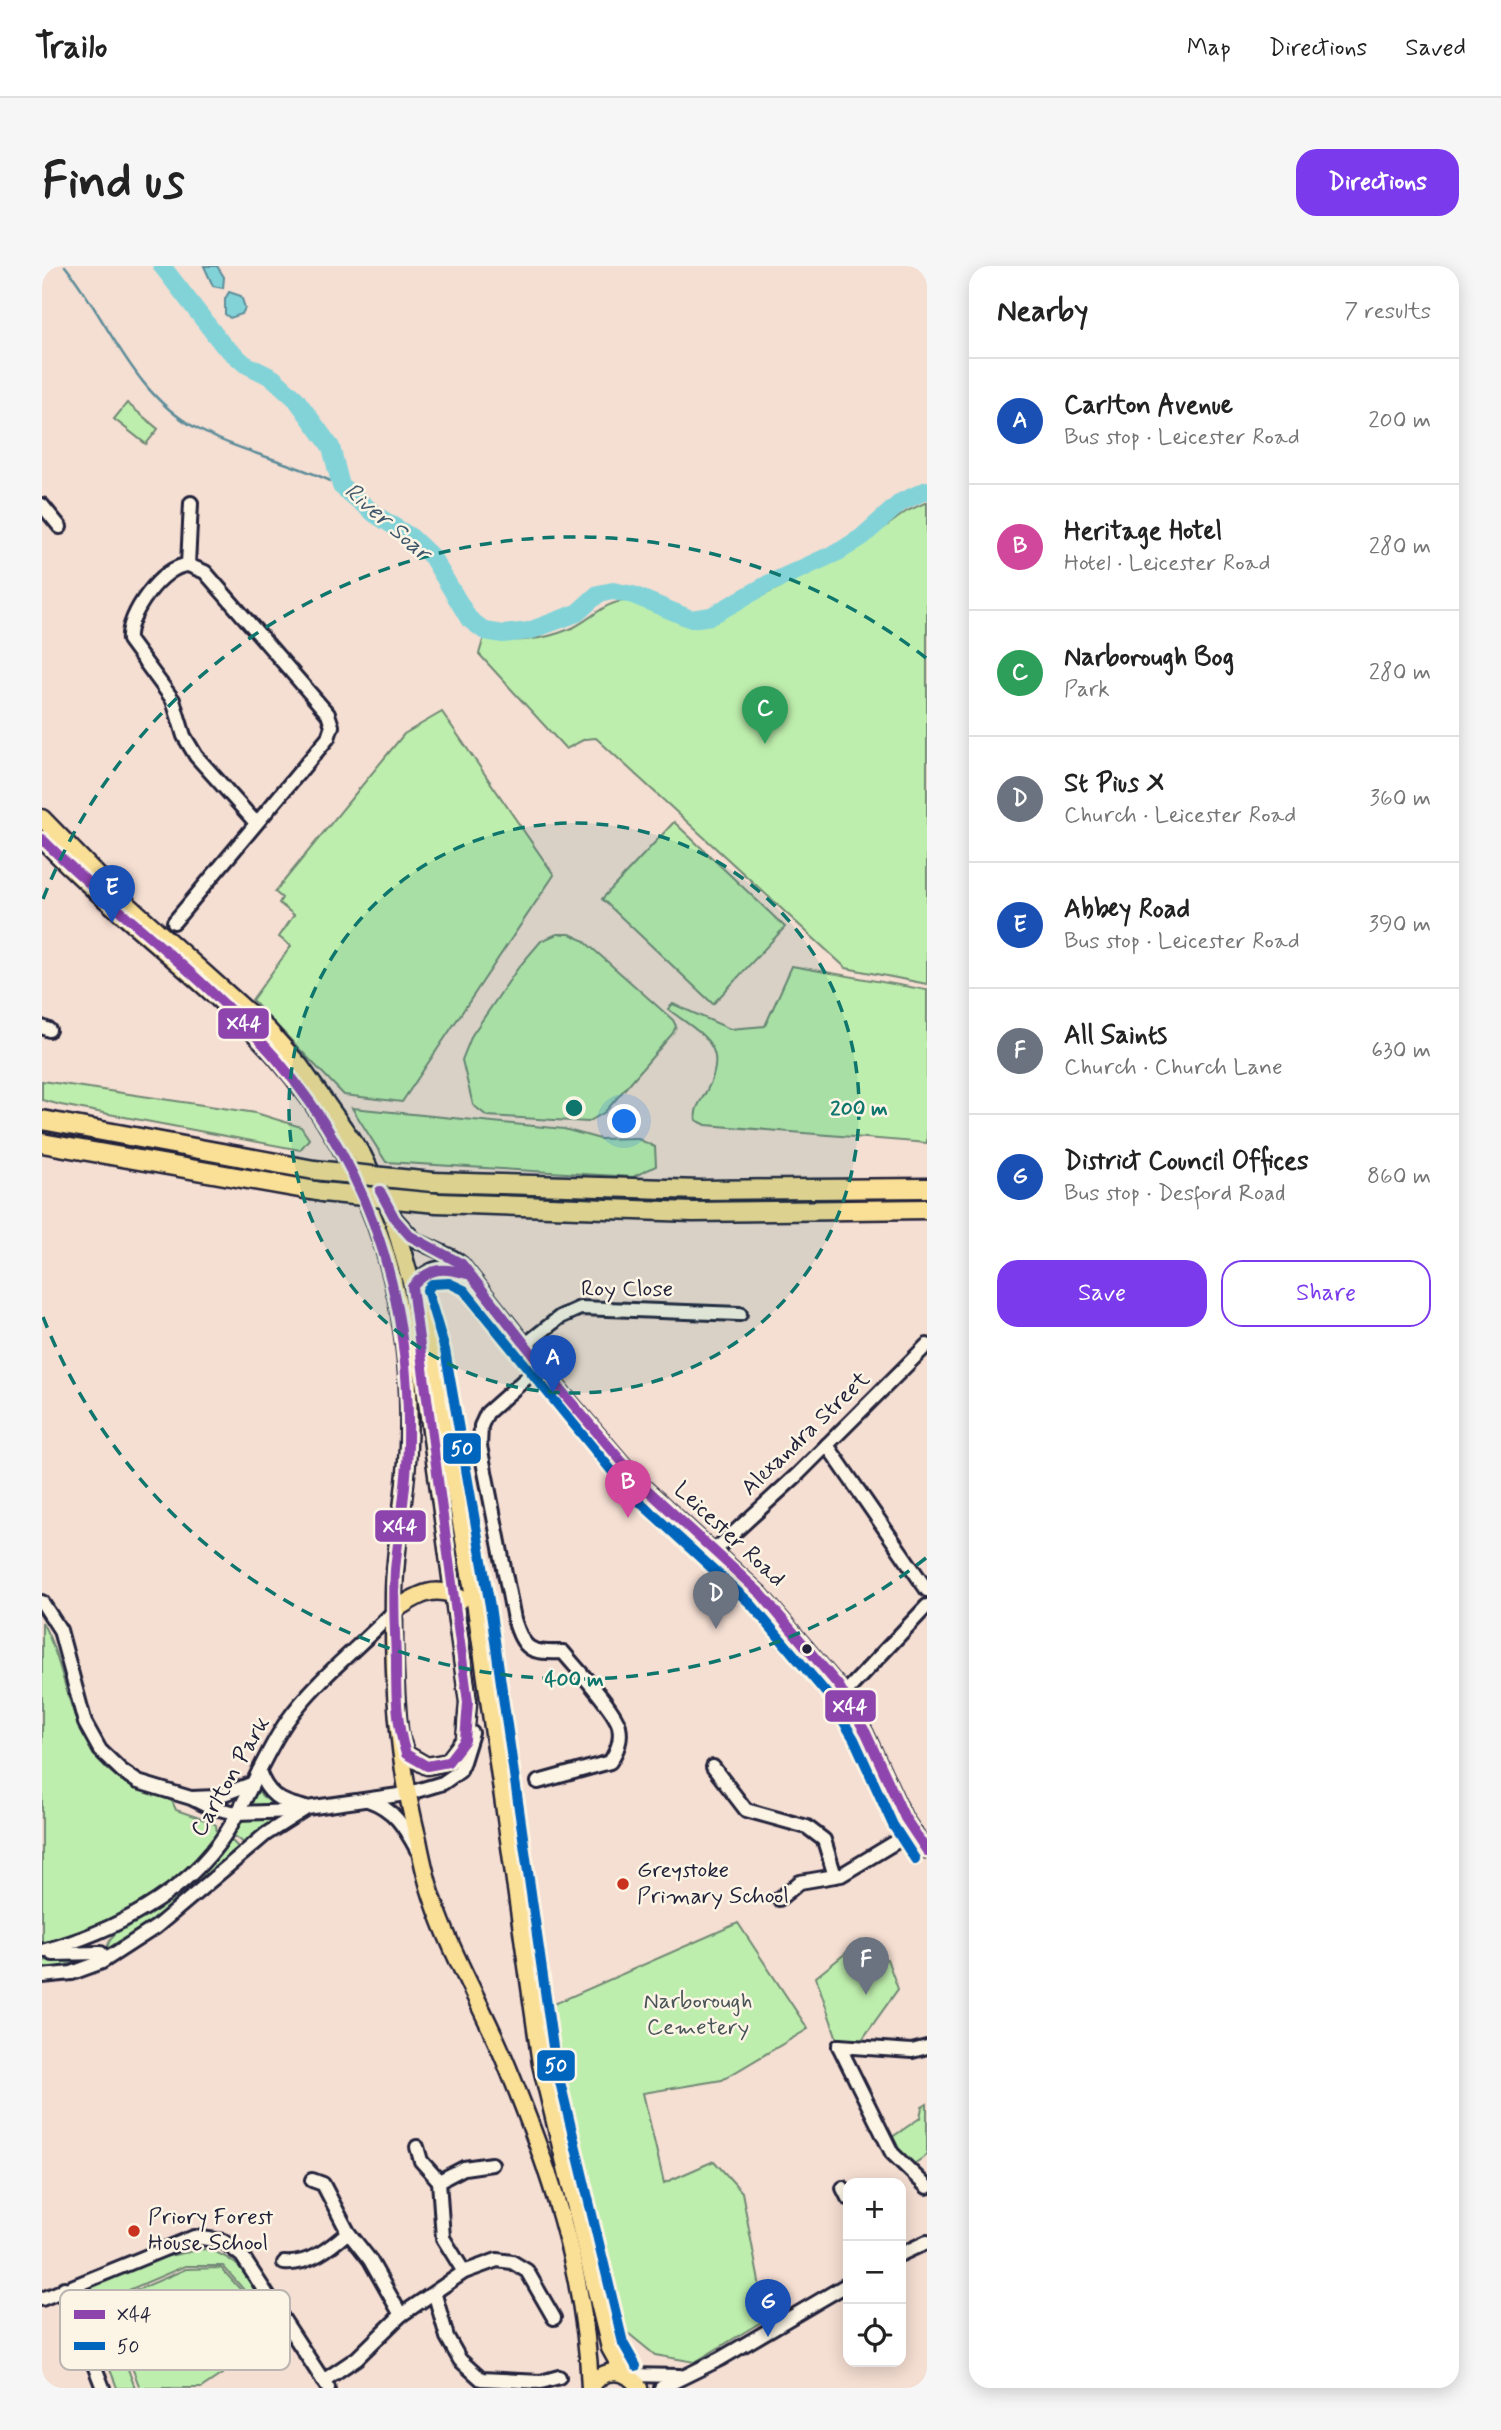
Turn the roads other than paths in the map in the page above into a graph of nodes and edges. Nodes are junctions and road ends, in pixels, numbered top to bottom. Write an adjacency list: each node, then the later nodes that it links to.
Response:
1 (191, 503): 4 (street)
2 (42, 505): 3 (street)
3 (42, 528)
4 (188, 565): 6 (street); 6 (street)
5 (42, 818): 9 (main road)
6 (256, 823): 8 (street)
7 (42, 839): 9 (main road)
8 (174, 922)
9 (330, 1118): 14 (main road); 28 (main road)
10 (42, 1120): 12 (highway, bridge)
11 (42, 1143): 13 (highway, bridge)
12 (927, 1188)
13 (927, 1209)
14 (392, 1215): 15 (street, Leicester Road); 16 (main road)
15 (467, 1274): 16 (street); 18 (street, Leicester Road)
16 (413, 1291): 24 (main road); 27 (main road)
17 (740, 1314): 18 (street, Roy Close)
18 (525, 1345): 20 (street, Leicester Road)
19 (927, 1345): 21 (street, Alexandra Street)
20 (541, 1365): 22 (street, Leicester Road); 34 (street)
21 (827, 1445): 22 (street, Alexandra Street); 23 (street)
22 (713, 1552): 29 (street, Leicester Road)
23 (927, 1590)
24 (454, 1594): 27 (main road); 28 (main road); 30 (main road)
25 (42, 1602): 37 (street)
26 (927, 1606): 29 (street)
27 (476, 1608): 69 (main road)
28 (395, 1610): 31 (main road); 33 (street, Carlton Park)
29 (844, 1694): 41 (street, Leicester Road)
30 (468, 1702): 31 (main road); 36 (street, Carlton Park)
31 (397, 1730): 36 (main road)
32 (712, 1767): 44 (street)
33 (259, 1772): 35 (street, Carlton Park); 39 (street)
34 (538, 1782)
35 (251, 1784): 37 (street); 40 (street, Carlton Park)
36 (406, 1794): 38 (street, Carlton Park); 43 (main road)
37 (191, 1798): 40 (street)
38 (364, 1798): 39 (street, Carlton Park); 43 (street)
39 (307, 1808): 40 (street); 48 (street, Carlton Park)
40 (237, 1814): 46 (street, Carlton Park)
41 (914, 1831): 42 (street, Leicester Road); 44 (street)
42 (927, 1851)
43 (422, 1859): 75 (main road)
44 (835, 1876): 45 (street)
45 (779, 1899)
46 (42, 1953): 47 (street)
47 (101, 1953)
48 (42, 1976)
49 (927, 2046): 54 (street)
50 (417, 2147): 53 (street)
51 (492, 2164): 53 (street)
52 (321, 2180): 55 (street)
53 (439, 2181): 59 (street)
54 (927, 2187)
55 (348, 2232): 58 (street); 65 (street)
56 (927, 2242): 57 (street)
57 (906, 2251)
58 (284, 2263)
59 (464, 2272): 63 (street); 66 (street)
60 (843, 2287): 70 (street)
61 (64, 2288): 62 (street); 64 (street)
62 (264, 2290)
63 (435, 2295): 65 (street); 73 (street)
64 (42, 2299)
65 (401, 2315): 72 (street)
66 (554, 2318)
67 (290, 2329): 72 (street)
68 (96, 2370): 74 (street)
69 (626, 2374): 70 (street); 75 (main road); 76 (main road)
70 (680, 2376): 77 (street)
71 (559, 2377): 73 (street)
72 (326, 2384)
73 (480, 2384)
74 (103, 2388)
75 (591, 2388)
76 (639, 2388)
77 (661, 2388)

